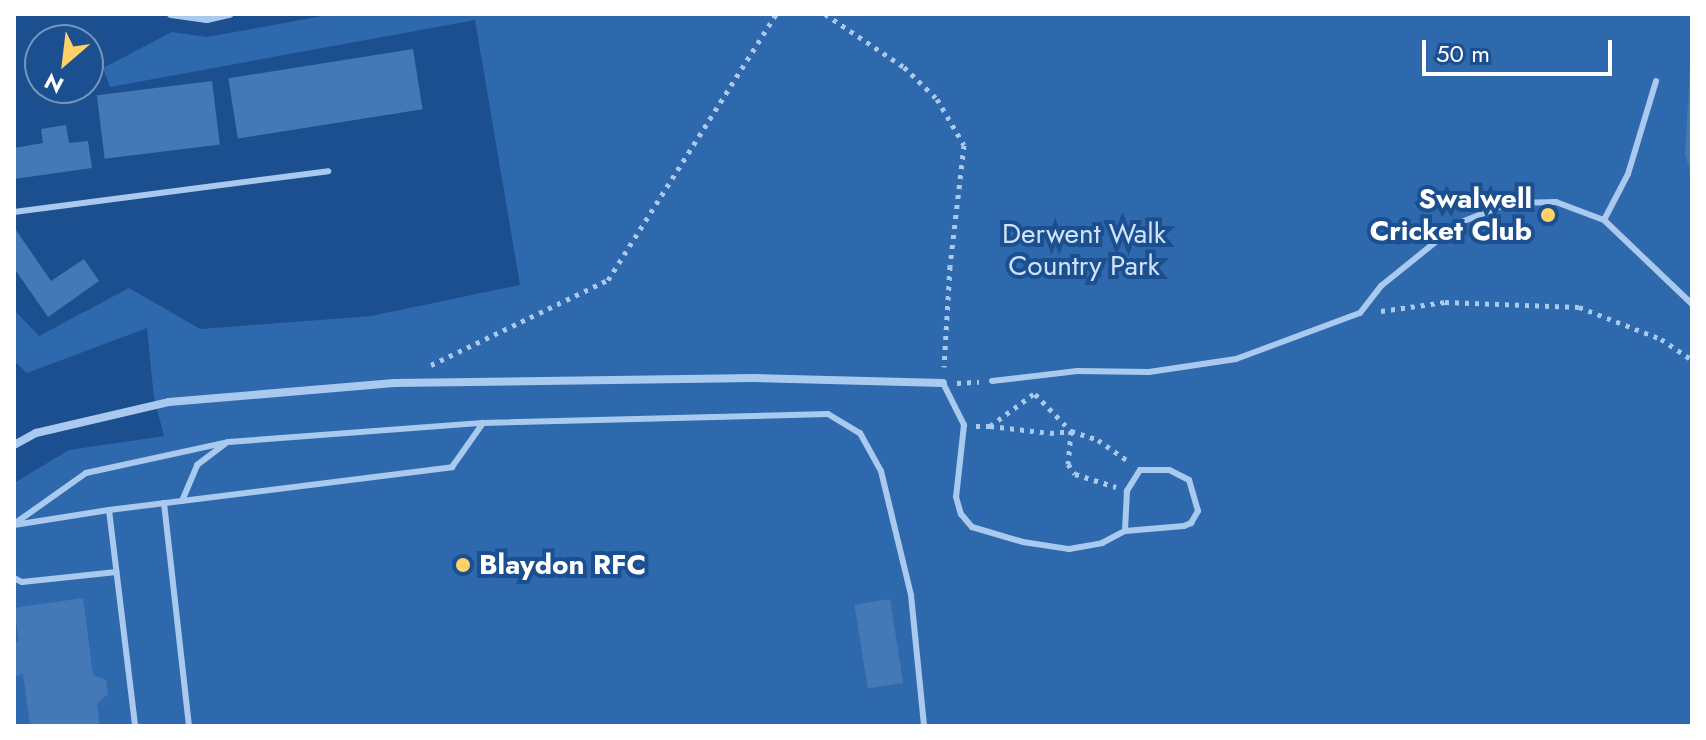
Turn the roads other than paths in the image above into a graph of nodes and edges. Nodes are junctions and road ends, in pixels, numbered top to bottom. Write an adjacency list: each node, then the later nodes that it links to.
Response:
1 (171, 14): 3 (street)
2 (229, 14): 3 (street)
3 (193, 16)
4 (1656, 81): 7 (lane)
5 (328, 171): 6 (lane)
6 (14, 212)
7 (1604, 220): 8 (lane); 9 (lane)
8 (1692, 304)
9 (992, 381)
10 (943, 383): 13 (street); 18 (lane)
11 (483, 423): 12 (lane); 14 (lane); 23 (lane)
12 (228, 442): 14 (lane); 17 (lane)
13 (14, 445)
14 (182, 501): 15 (lane)
15 (164, 503): 16 (lane); 22 (lane)
16 (109, 510): 17 (lane); 19 (lane)
17 (14, 524)
18 (1125, 531): 18 (lane)
19 (116, 572): 20 (lane); 21 (lane)
20 (14, 578)
21 (135, 726)
22 (189, 726)
23 (924, 726)

